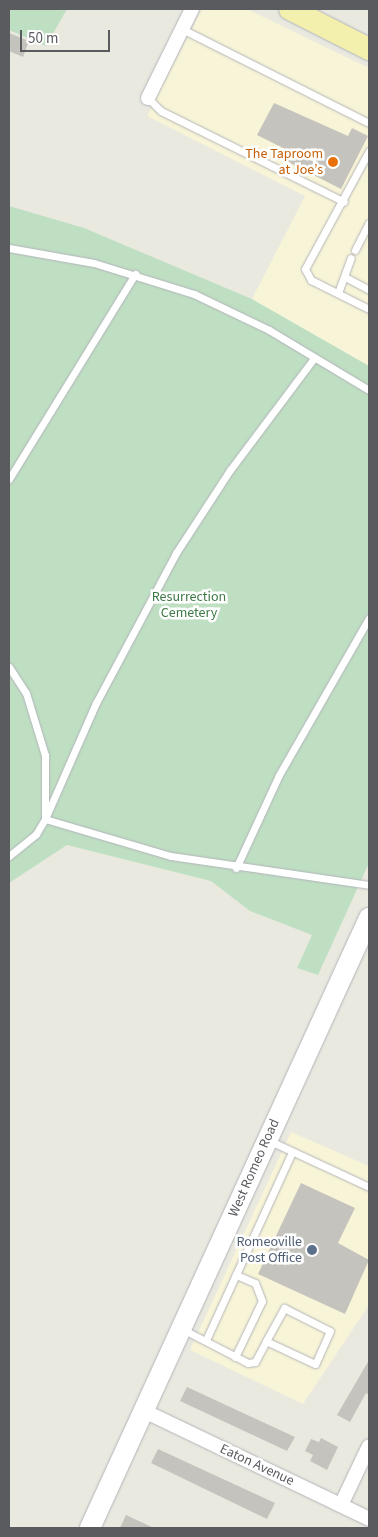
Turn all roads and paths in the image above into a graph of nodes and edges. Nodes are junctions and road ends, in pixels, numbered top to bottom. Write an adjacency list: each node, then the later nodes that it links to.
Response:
1 (192, 9): 3 (street)
2 (290, 9): 4 (main road)
3 (182, 29): 5 (street); 6 (lane)
4 (369, 48)
5 (148, 98): 8 (lane)
6 (369, 123)
7 (369, 151): 8 (lane)
8 (344, 202): 16 (lane)
9 (369, 223): 11 (lane)
10 (9, 248): 13 (lane)
11 (355, 250)
12 (351, 258): 14 (lane)
13 (135, 274): 18 (lane); 20 (lane)
14 (345, 277): 15 (lane); 16 (lane)
15 (369, 290)
16 (338, 293): 17 (lane)
17 (369, 309)
18 (314, 358): 19 (lane); 23 (lane)
19 (369, 390)
20 (9, 479)
21 (369, 618): 25 (lane)
22 (9, 667): 23 (lane)
23 (45, 819): 24 (lane); 25 (lane)
24 (9, 856)
25 (236, 868): 26 (lane)
26 (369, 885)
27 (369, 918): 28 (main road, West Romeo Road)
28 (266, 1140): 29 (lane); 32 (main road, West Romeo Road)
29 (292, 1152): 30 (lane); 31 (lane)
30 (369, 1187)
31 (236, 1274): 33 (lane); 35 (lane)
32 (182, 1329): 33 (lane); 36 (main road, West Romeo Road)
33 (206, 1340): 35 (lane)
34 (266, 1341): 34 (lane); 35 (lane)
35 (234, 1357)
36 (144, 1411): 38 (street, Eaton Avenue); 40 (main road, West Romeo Road)
37 (369, 1446): 38 (street)
38 (341, 1505): 39 (street, Eaton Avenue)
39 (369, 1519)
40 (90, 1528)

